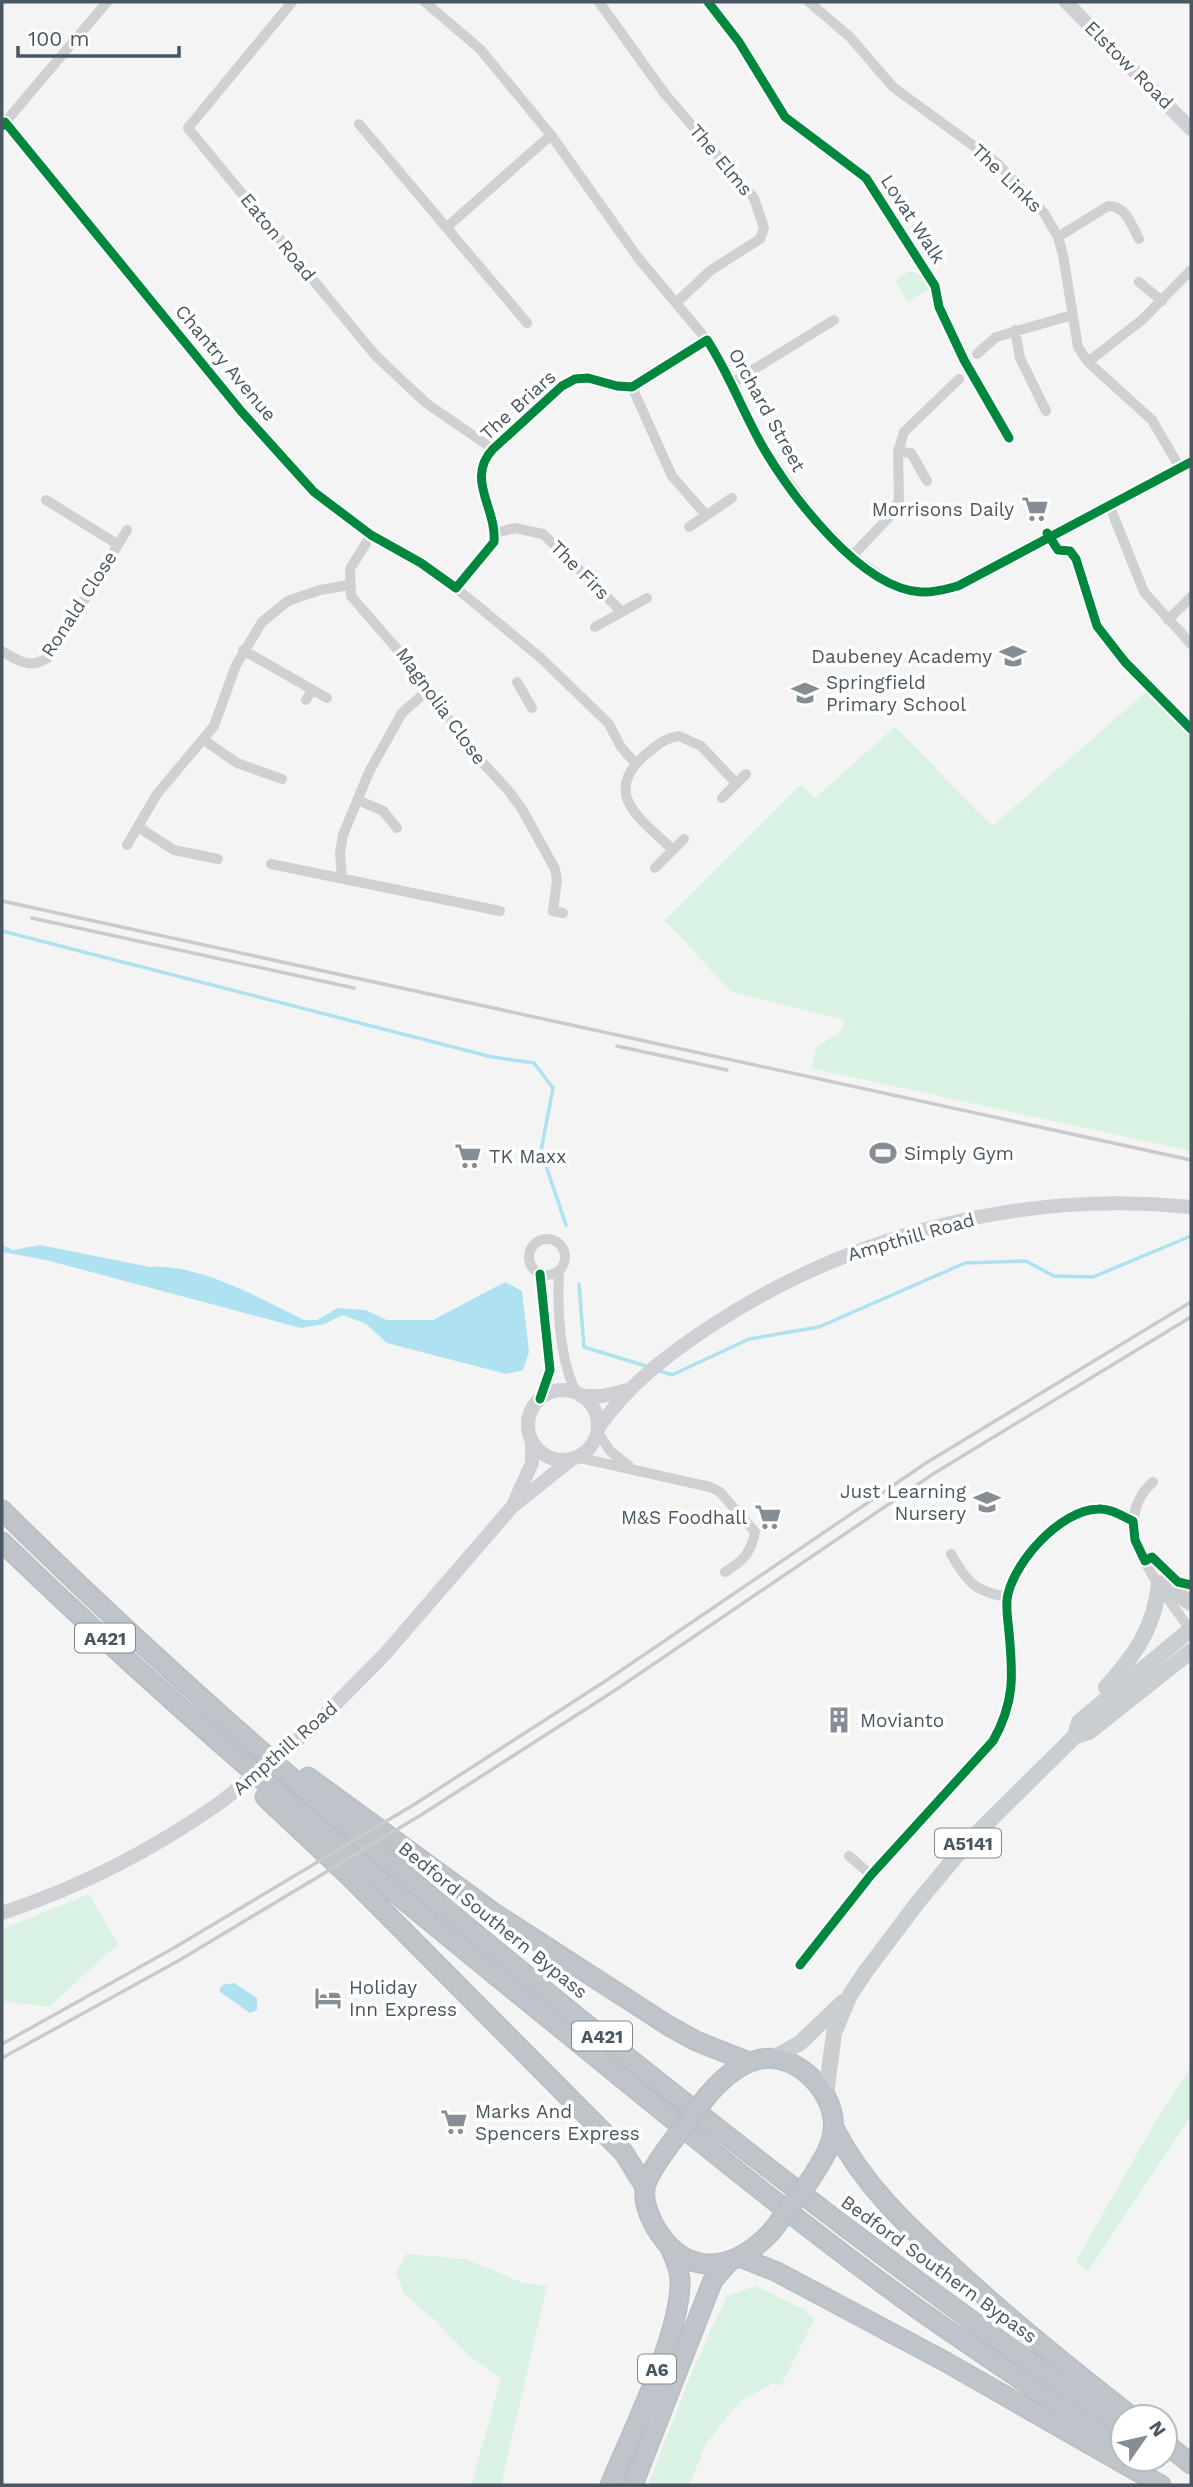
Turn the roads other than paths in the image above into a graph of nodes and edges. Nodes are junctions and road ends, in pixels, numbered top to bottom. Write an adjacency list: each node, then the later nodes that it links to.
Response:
1 (107, 2): 8 (street)
2 (292, 2): 29 (street, Eaton Road)
3 (425, 2): 10 (street, Orchard Street)
4 (599, 2): 17 (street, The Elms)
5 (809, 2): 12 (street, The Links)
6 (1066, 2): 9 (main road, Elstow Road)
7 (359, 124): 11 (street)
8 (4, 125): 41 (street, Chantry Avenue)
9 (1191, 129)
10 (551, 135): 11 (street); 17 (street, Orchard Street)
11 (447, 227): 20 (street)
12 (1058, 237): 13 (street); 18 (street, The Links)
13 (1139, 239)
14 (1191, 270): 16 (street)
15 (1139, 282): 16 (street)
16 (1162, 301): 24 (street)
17 (676, 303): 22 (street, Orchard Street)
18 (1072, 315): 21 (street); 24 (street, The Links)
19 (834, 320): 26 (street)
20 (527, 323)
21 (1015, 330): 23 (street); 28 (street)
22 (707, 340): 26 (street, Orchard Street); 27 (street)
23 (977, 354)
24 (1088, 362): 32 (street, The Links)
25 (959, 379): 30 (street)
26 (732, 383): 43 (street, Orchard Street)
27 (632, 387): 29 (street, The Briars); 37 (street)
28 (1047, 411)
29 (493, 449): 40 (street, The Briars)
30 (898, 452): 33 (street); 43 (street)
31 (1191, 462): 32 (street, Orchard Street)
32 (1180, 468): 36 (street, Orchard Street)
33 (927, 481)
34 (732, 498): 37 (street)
35 (46, 500): 42 (street, Ronald Close)
36 (1110, 507): 43 (street, Orchard Street); 49 (street)
37 (706, 515): 38 (street)
38 (689, 527)
39 (127, 530): 42 (street, Ronald Close)
40 (495, 533): 45 (street); 48 (street, The Firs)
41 (371, 535): 44 (street); 45 (street, Chantry Avenue)
42 (117, 544): 53 (street, Ronald Close)
43 (852, 556)
44 (349, 585): 52 (street); 55 (street, Magnolia Close)
45 (456, 588): 59 (street, Chantry Avenue)
46 (1191, 597): 49 (street)
47 (647, 598): 48 (street, The Firs)
48 (622, 612): 50 (street, The Firs)
49 (1168, 620): 51 (street)
50 (595, 628)
51 (1191, 644)
52 (243, 650): 56 (street); 58 (street)
53 (2, 651)
54 (517, 682): 57 (street)
55 (428, 690): 64 (street); 75 (street, Magnolia Close)
56 (327, 698)
57 (532, 708)
58 (204, 740): 61 (street); 65 (street)
59 (635, 763): 62 (street); 69 (street)
60 (746, 774): 62 (street)
61 (282, 779)
62 (736, 783): 63 (street)
63 (722, 798)
64 (358, 800): 66 (street); 73 (street)
65 (138, 827): 68 (street); 70 (street)
66 (397, 828)
67 (684, 839): 69 (street)
68 (127, 845)
69 (673, 849): 72 (street)
70 (218, 859)
71 (271, 864): 73 (street)
72 (654, 867)
73 (342, 877): 74 (street)
74 (500, 911)
75 (564, 912)
76 (1191, 1207): 79 (main road, Ampthill Road)
77 (559, 1271): 78 (street); 78 (street); 80 (street)
78 (540, 1274): 81 (street)
79 (627, 1390): 80 (main road); 82 (main road, Ampthill Road)
80 (579, 1394): 81 (main road); 82 (main road)
81 (540, 1399): 83 (main road)
82 (599, 1431): 84 (main road); 85 (street)
83 (532, 1444): 84 (main road); 87 (main road, Ampthill Road)
84 (574, 1458): 85 (street); 87 (main road, Ampthill Road)
85 (630, 1467): 92 (street)
86 (1153, 1482): 89 (street)
87 (512, 1507): 104 (main road, Ampthill Road, bridge)
88 (2, 1510): 96 (highway, Bedford Southern Bypass / A421)
89 (1133, 1521): 93 (street); 94 (street)
90 (2, 1542): 99 (highway, A421)
91 (951, 1554): 94 (street)
92 (725, 1572)
93 (1159, 1583): 95 (main road); 97 (street); 100 (main road)
94 (1006, 1597): 103 (street)
95 (1191, 1603)
96 (107, 1614): 108 (highway); 115 (highway, Bedford Southern Bypass / A421)
97 (1191, 1630): 100 (main road, A5141)
98 (1191, 1651): 101 (main road, A5141)
99 (166, 1696): 111 (highway); 116 (highway, A421)
100 (1101, 1702): 101 (main road, A5141)
101 (1075, 1736): 106 (main road, A5141)
102 (849, 1856): 103 (street)
103 (871, 1875): 105 (street)
104 (2, 1913)
105 (800, 1965)
106 (850, 1996): 107 (main road, A5141); 109 (main road, A5141)
107 (771, 2059): 108 (highway); 109 (highway)
108 (749, 2062): 111 (highway, bridge)
109 (826, 2095): 110 (highway)
110 (834, 2128): 113 (highway, bridge); 114 (highway)
111 (645, 2187): 112 (highway)
112 (670, 2248): 113 (highway); 118 (highway, A6)
113 (735, 2260): 119 (highway, A6); 120 (highway)
114 (1114, 2403)
115 (1109, 2416)
116 (1109, 2439)
117 (1159, 2473): 121 (highway)
118 (610, 2485)
119 (633, 2485)
120 (1161, 2485)
121 (1177, 2485)

